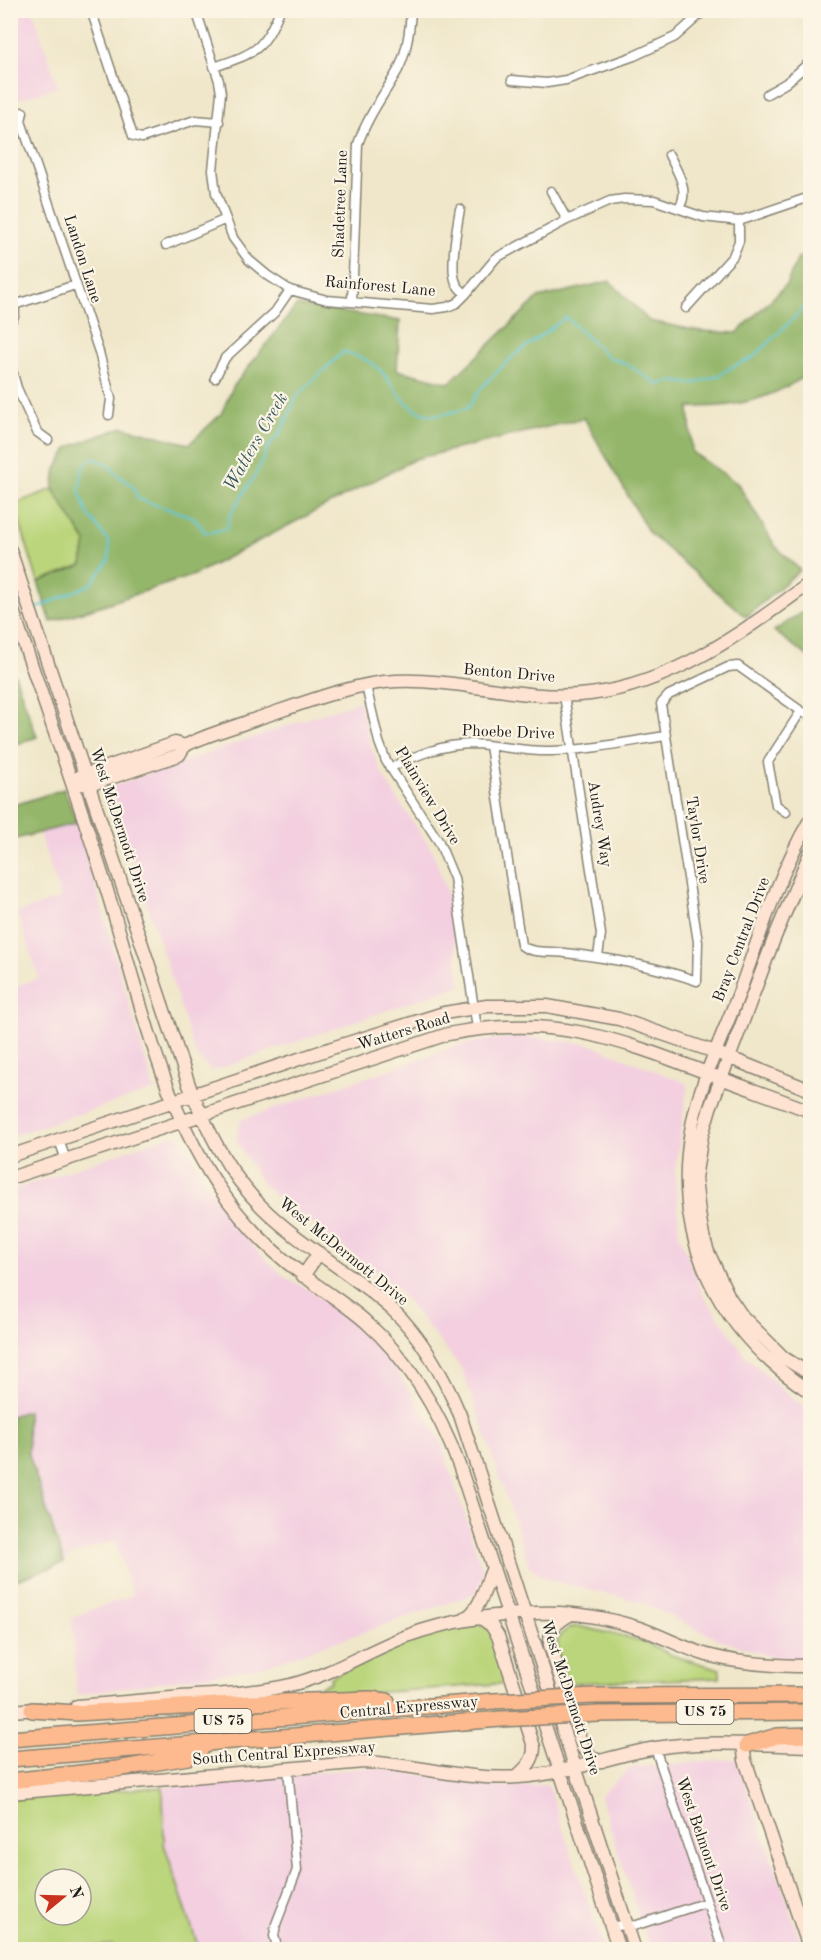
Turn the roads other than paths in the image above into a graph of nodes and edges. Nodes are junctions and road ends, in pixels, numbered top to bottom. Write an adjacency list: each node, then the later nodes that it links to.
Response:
1 (91, 10): 11 (street)
2 (196, 10): 7 (street, Rainforest Lane)
3 (280, 10): 7 (street)
4 (411, 10): 24 (street, Shadetree Lane)
5 (705, 10): 8 (street)
6 (810, 62): 9 (street)
7 (214, 67): 11 (street, Rainforest Lane)
8 (512, 80)
9 (767, 94)
10 (23, 112): 21 (street, Landon Lane)
11 (219, 122): 17 (street, Rainforest Lane)
12 (669, 155): 15 (street)
13 (551, 191): 18 (street)
14 (810, 197): 19 (street, Rainforest Lane)
15 (680, 207): 18 (street, Rainforest Lane); 19 (street, Rainforest Lane)
16 (460, 209): 23 (street)
17 (225, 220): 20 (street); 22 (street, Rainforest Lane)
18 (567, 220): 23 (street, Rainforest Lane)
19 (739, 221): 26 (street)
20 (166, 244)
21 (75, 285): 25 (street); 30 (street, Landon Lane)
22 (290, 290): 24 (street, Rainforest Lane); 29 (street)
23 (466, 294): 24 (street, Rainforest Lane)
24 (352, 302)
25 (12, 303): 27 (street)
26 (686, 308)
27 (10, 322)
28 (10, 363): 31 (street)
29 (215, 378)
30 (109, 415)
31 (48, 440)
32 (10, 550): 43 (main road, West McDermott Drive)
33 (810, 583): 36 (main road, Benton Drive)
34 (10, 602): 44 (main road, West McDermott Drive)
35 (366, 687): 36 (main road, Benton Drive); 42 (street, Plainview Drive); 43 (main road, Benton Drive)
36 (564, 695): 41 (street, Audrey Way)
37 (801, 711): 38 (street); 39 (street, Taylor Drive); 45 (street)
38 (810, 716)
39 (665, 736): 41 (street, Phoebe Drive); 49 (street, Taylor Drive)
40 (490, 746): 41 (street, Phoebe Drive); 42 (street, Phoebe Drive); 49 (street)
41 (573, 749): 49 (street, Audrey Way)
42 (390, 768): 51 (street, Plainview Drive)
43 (87, 779): 44 (main road, Benton Drive); 48 (main road, West McDermott Drive)
44 (70, 782): 50 (main road, West McDermott Drive)
45 (786, 812)
46 (810, 820): 53 (main road, Bray Central Drive)
47 (810, 853): 54 (main road, Bray Central Drive)
48 (144, 953): 50 (main road); 58 (main road, West McDermott Drive)
49 (598, 957)
50 (126, 959): 59 (main road, West McDermott Drive)
51 (473, 1008): 52 (street, Plainview Drive); 53 (main road, Watters Road); 58 (main road, Watters Road)
52 (477, 1028): 55 (main road, Watters Road); 61 (main road, Watters Road)
53 (715, 1052): 54 (main road, Watters Road); 55 (main road, Bray Central Drive)
54 (728, 1058): 56 (main road, Bray Central Drive); 57 (main road, Watters Road)
55 (708, 1073): 56 (main road, Watters Road); 65 (main road, Bray Central Drive)
56 (721, 1078): 60 (main road, Watters Road); 68 (main road, Bray Central Drive)
57 (810, 1090)
58 (192, 1094): 59 (main road, Watters Road); 61 (main road, West McDermott Drive)
59 (174, 1101): 62 (main road, West McDermott Drive); 63 (main road, Watters Road)
60 (810, 1112)
61 (201, 1116): 62 (main road, Watters Road); 69 (main road, West McDermott Drive)
62 (182, 1122): 66 (main road, Watters Road); 70 (main road, West McDermott Drive)
63 (59, 1140): 64 (main road, Watters Road); 66 (street)
64 (10, 1156)
65 (687, 1159): 68 (main road); 71 (main road)
66 (66, 1160): 67 (main road, Watters Road)
67 (10, 1178)
68 (698, 1202): 72 (main road)
69 (320, 1253): 70 (main road); 75 (main road, West McDermott Drive)
70 (303, 1276): 76 (main road, West McDermott Drive)
71 (784, 1372): 73 (main road); 74 (main road)
72 (810, 1374)
73 (810, 1385)
74 (810, 1392)
75 (460, 1415): 76 (main road); 79 (main road, West McDermott Drive)
76 (442, 1422): 77 (main road, West McDermott Drive)
77 (493, 1568): 80 (main road, West McDermott Drive); 82 (main road)
78 (572, 1613): 79 (main road); 83 (main road); 96 (main road)
79 (526, 1614): 80 (main road); 98 (main road, West McDermott Drive)
80 (508, 1615): 81 (main road); 99 (main road, West McDermott Drive)
81 (481, 1618): 82 (main road); 100 (main road)
82 (465, 1619): 86 (main road)
83 (810, 1666)
84 (807, 1694): 85 (highway, Central Expressway / US 75, bridge)
85 (435, 1704): 86 (highway); 90 (highway, Central Expressway / US 75)
86 (32, 1710): 87 (main road)
87 (10, 1712)
88 (810, 1712): 91 (highway, Central Expressway / US 75, bridge)
89 (810, 1735): 92 (highway)
90 (10, 1739)
91 (209, 1743): 95 (highway, Central Expressway / US 75); 101 (highway)
92 (745, 1744): 93 (main road, South Central Expressway); 94 (main road, South Central Expressway); 110 (main road)
93 (810, 1746)
94 (655, 1748): 96 (main road, South Central Expressway); 103 (street, West Belmont Drive)
95 (10, 1759)
96 (602, 1761): 98 (main road, South Central Expressway)
97 (288, 1768): 100 (main road, South Central Expressway); 102 (main road, South Central Expressway); 106 (street)
98 (575, 1769): 99 (main road, South Central Expressway); 105 (main road, West McDermott Drive)
99 (560, 1772): 100 (main road, South Central Expressway); 104 (main road, West McDermott Drive)
100 (516, 1777)
101 (10, 1781)
102 (10, 1793)
103 (707, 1902): 105 (street); 109 (street, West Belmont Drive)
104 (611, 1926): 105 (street); 107 (main road, West McDermott Drive)
105 (627, 1927): 108 (main road, West McDermott Drive)
106 (278, 1950)
107 (619, 1950)
108 (636, 1950)
109 (723, 1950)
110 (810, 1950)

